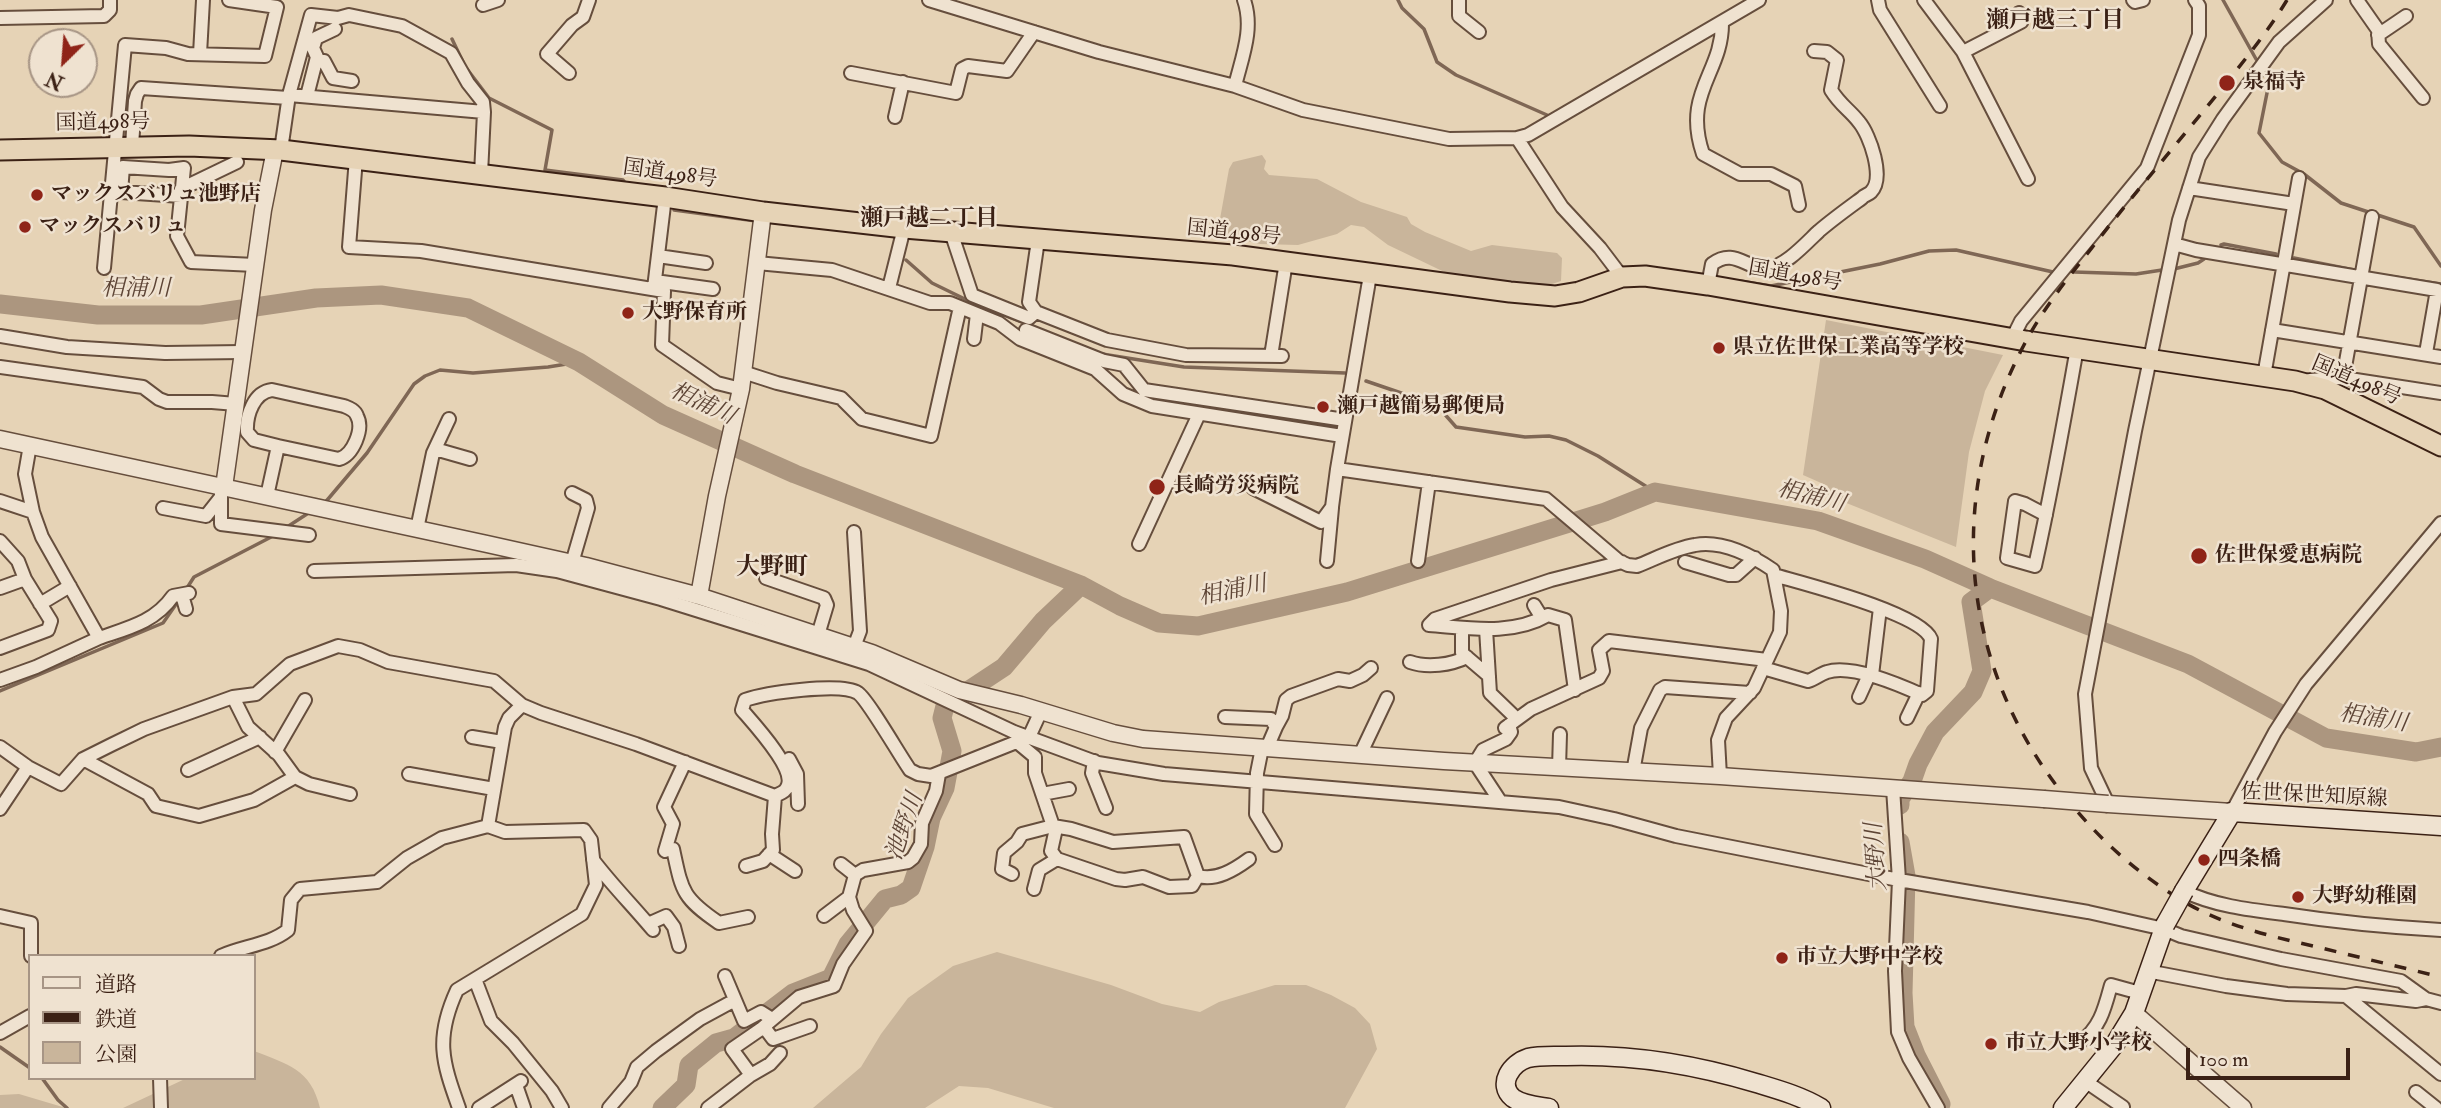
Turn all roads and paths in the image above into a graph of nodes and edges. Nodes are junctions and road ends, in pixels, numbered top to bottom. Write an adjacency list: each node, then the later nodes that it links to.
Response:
1 (110, 0): 19 (street)
2 (203, 0): 28 (street)
3 (229, 0): 28 (street)
4 (498, 0): 17 (street)
5 (589, 0): 30 (street)
6 (929, 0): 23 (street)
7 (1244, 0): 34 (street)
8 (1460, 0): 24 (street)
9 (1759, 0): 20 (street)
10 (1878, 0): 38 (street)
11 (1924, 0): 27 (street)
12 (2133, 0): 13 (street)
13 (2143, 0)
14 (2195, 0): 80 (street)
15 (2326, 0): 50 (street)
16 (2357, 0): 25 (street)
17 (483, 5)
18 (2406, 16): 25 (street)
19 (0, 18)
20 (1722, 22): 41 (street); 54 (street)
21 (2022, 23): 27 (street)
22 (335, 29): 29 (street)
23 (1034, 32): 33 (street); 34 (street)
24 (1479, 32)
25 (2378, 35): 37 (street)
26 (1814, 51): 72 (street)
27 (1964, 52): 49 (street)
28 (200, 54): 42 (street)
29 (316, 62): 32 (street); 35 (street)
30 (569, 73)
31 (851, 73): 33 (street)
32 (352, 81)
33 (903, 82): 40 (street)
34 (1235, 86): 41 (street)
35 (307, 96): 36 (street); 39 (street)
36 (288, 97): 39 (street); 42 (street); 44 (street)
37 (2423, 98)
38 (1940, 106)
39 (484, 112): 47 (street)
40 (895, 117)
41 (1517, 138): 69 (street)
42 (123, 146): 43 (highway, 国道498号); 44 (highway, 国道498号); 67 (street)
43 (0, 150)
44 (278, 150): 45 (highway, 国道498号); 66 (street)
45 (356, 158): 47 (highway, 国道498号); 71 (street)
46 (237, 162): 51 (street)
47 (481, 174): 52 (highway, 国道498号)
48 (2299, 178): 53 (street)
49 (2028, 179)
50 (2189, 188): 53 (street); 60 (street)
51 (181, 192): 51 (street); 66 (street)
52 (665, 197): 55 (highway, 国道498号); 61 (street)
53 (2294, 204): 65 (street)
54 (1799, 205)
55 (763, 212): 57 (highway, 国道498号); 64 (street)
56 (2372, 217): 70 (street)
57 (904, 228): 58 (highway, 国道498号); 73 (street)
58 (951, 232): 59 (highway, 国道498号); 77 (street)
59 (1038, 240): 63 (highway, 国道498号); 77 (street)
60 (2174, 244): 65 (street); 87 (street)
61 (658, 256): 62 (street); 71 (street)
62 (706, 262)
63 (1286, 262): 68 (highway, 国道498号); 77 (street)
64 (757, 263): 73 (street); 91 (street)
65 (2284, 263): 70 (street); 78 (street)
66 (255, 266): 84 (street)
67 (104, 268)
68 (1370, 275): 69 (highway, 国道498号); 97 (street)
69 (1622, 277): 72 (highway, 国道498号)
70 (2361, 278): 82 (street); 85 (street)
71 (655, 285): 74 (street); 91 (street)
72 (1708, 285): 80 (highway, 国道498号)
73 (889, 288): 75 (street)
74 (713, 289)
75 (960, 307): 76 (street); 91 (street)
76 (977, 314): 77 (street); 81 (street)
77 (1028, 325): 95 (street); 97 (street)
78 (2272, 330): 82 (street); 89 (street)
79 (0, 336): 84 (street)
80 (2012, 338): 83 (highway, 国道498号)
81 (974, 339)
82 (2350, 342): 85 (street); 90 (street)
83 (2077, 348): 87 (highway, 国道498号); 117 (street)
84 (243, 351): 94 (street)
85 (2426, 353): 86 (street)
86 (2441, 357)
87 (2152, 359): 89 (highway, 国道498号); 200 (street)
88 (0, 367): 94 (street)
89 (2264, 376): 92 (highway, 国道498号)
90 (2343, 378): 92 (street); 93 (street)
91 (742, 381): 136 (street)
92 (2295, 381): 104 (highway, 国道498号)
93 (2441, 393)
94 (236, 404): 98 (street)
95 (1199, 414): 99 (street); 123 (street)
96 (449, 419): 105 (street)
97 (1345, 421): 99 (street)
98 (232, 434): 101 (street); 110 (street)
99 (1342, 436): 107 (street)
100 (0, 439): 102 (street)
101 (254, 440): 103 (street); 103 (street)
102 (30, 445): 110 (street); 116 (street)
103 (278, 446): 112 (street)
104 (2441, 446)
105 (435, 449): 106 (street); 119 (street)
106 (470, 460)
107 (1337, 469): 108 (street); 114 (street)
108 (1429, 482): 126 (street); 127 (street)
109 (1253, 488): 114 (street)
110 (222, 490): 112 (street); 115 (street); 121 (street)
111 (572, 493): 129 (street)
112 (267, 496): 119 (street)
113 (0, 501): 116 (street)
114 (1332, 507): 125 (street)
115 (163, 508)
116 (33, 512): 134 (street)
117 (2046, 515): 117 (street)
118 (2441, 523): 203 (street)
119 (417, 529): 129 (street)
120 (854, 532): 146 (street)
121 (309, 535)
122 (0, 541): 133 (street)
123 (1139, 544)
124 (1755, 558): 127 (street); 128 (street); 131 (street)
125 (1327, 561)
126 (1418, 561)
127 (1621, 561): 142 (street)
128 (1685, 562)
129 (572, 563): 136 (street)
130 (314, 571): 160 (street)
131 (1774, 575): 139 (street); 150 (street)
132 (766, 578): 144 (street)
133 (25, 579): 135 (street); 137 (street)
134 (70, 586): 137 (street); 145 (street)
135 (0, 588)
136 (699, 596): 144 (street)
137 (40, 604): 147 (street)
138 (1534, 605): 141 (street)
139 (1880, 608): 152 (street); 157 (street)
140 (186, 609): 145 (street)
141 (1542, 618): 143 (street); 155 (street)
142 (1462, 628): 143 (street); 148 (street)
143 (1486, 629): 153 (street)
144 (818, 635): 146 (street)
145 (99, 638): 154 (street)
146 (853, 647): 160 (street)
147 (0, 648)
148 (1466, 657): 149 (street); 153 (street)
149 (1410, 662)
150 (1765, 664): 152 (street); 155 (street); 156 (street)
151 (1371, 668): 168 (street)
152 (1870, 675): 157 (street); 159 (street)
153 (1489, 677): 167 (street)
154 (0, 680)
155 (1575, 690): 167 (street)
156 (1750, 693): 187 (street); 189 (street)
157 (1919, 693): 166 (street)
158 (233, 697): 163 (street); 170 (street); 179 (street)
159 (1859, 697)
160 (960, 698): 164 (street); 172 (street)
161 (1387, 698): 178 (street)
162 (304, 700): 177 (street)
163 (522, 705): 173 (street); 181 (street)
164 (1041, 711): 172 (street); 176 (street)
165 (1225, 716): 168 (street)
166 (1907, 718)
167 (1511, 724): 182 (street)
168 (1276, 727): 176 (street)
169 (1560, 734): 184 (street)
170 (260, 737): 177 (street); 185 (street)
171 (472, 737): 173 (street)
172 (1023, 740): 180 (street); 186 (street); 196 (street)
173 (502, 742): 193 (street)
174 (0, 747): 183 (street)
175 (772, 748): 186 (street); 197 (street); 199 (street)
176 (1264, 748): 178 (street); 191 (street)
177 (275, 752): 190 (street)
178 (1360, 755): 182 (street)
179 (83, 759): 183 (street); 190 (street)
180 (1094, 761): 191 (street); 201 (street)
181 (685, 762): 197 (street); 224 (street)
182 (1475, 763): 184 (street); 198 (street)
183 (28, 767): 202 (street)
184 (1559, 768): 187 (street)
185 (188, 769)
186 (945, 772): 216 (street)
187 (1633, 772): 189 (street)
188 (409, 774): 193 (street)
189 (1720, 776): 192 (street)
190 (295, 777): 195 (street)
191 (1256, 782): 198 (street); 207 (street)
192 (1893, 788): 200 (street, bridge); 218 (street)
193 (494, 789): 204 (street)
194 (1069, 789): 196 (street)
195 (350, 794)
196 (1042, 794): 205 (street)
197 (775, 796): 208 (street)
198 (1500, 801): 218 (street)
199 (798, 804)
200 (2108, 804): 203 (street)
201 (1106, 807)
202 (0, 808)
203 (2232, 812): 206 (main road, 佐世保世知原線); 220 (main road, 佐世保世知原線)
204 (488, 826): 211 (street); 229 (street)
205 (1054, 826): 209 (street); 215 (street); 217 (street)
206 (2441, 826)
207 (1275, 845)
208 (769, 854): 213 (street); 214 (street)
209 (1057, 859): 217 (street); 219 (street)
210 (1249, 859): 217 (street)
211 (593, 860): 227 (street); 232 (street)
212 (841, 864): 216 (street)
213 (747, 866)
214 (795, 871)
215 (1012, 874)
216 (855, 876): 221 (street)
217 (1198, 876)
218 (1899, 880): 225 (street); 260 (street)
219 (1034, 889)
220 (2184, 891): 225 (main road, 佐世保世知原線, bridge); 226 (street)
221 (849, 897): 223 (street); 240 (street)
222 (0, 916): 228 (street)
223 (824, 916)
224 (748, 917)
225 (2164, 927): 230 (main road, 佐世保世知原線); 235 (street)
226 (2441, 930)
227 (679, 946)
228 (31, 954)
229 (225, 954)
230 (2147, 971): 233 (main road, 佐世保世知原線); 234 (street)
231 (725, 976): 236 (street)
232 (475, 979): 250 (street); 255 (street)
233 (2140, 993): 238 (main road, 佐世保世知原線); 243 (street)
234 (2346, 996): 235 (street); 245 (street)
235 (2426, 999): 237 (street)
236 (735, 1000): 240 (street); 256 (street)
237 (2441, 1003)
238 (2134, 1013): 248 (main road, 佐世保世知原線); 262 (street)
239 (28, 1017): 242 (street)
240 (768, 1023): 241 (street); 246 (street)
241 (810, 1026)
242 (0, 1033)
243 (2080, 1042)
244 (780, 1053): 246 (street)
245 (2441, 1074)
246 (751, 1075): 257 (street)
247 (160, 1080): 252 (street)
248 (2085, 1081): 251 (street); 261 (main road, 佐世保世知原線)
249 (2416, 1092): 263 (street)
250 (461, 1106)
251 (2123, 1107)
252 (161, 1108)
253 (479, 1108): 254 (street)
254 (524, 1108)
255 (562, 1108)
256 (609, 1108)
257 (708, 1108)
258 (1549, 1108): 259 (main road)
259 (1821, 1108)
260 (1938, 1108)
261 (2063, 1108)
262 (2243, 1108)
263 (2436, 1108)

